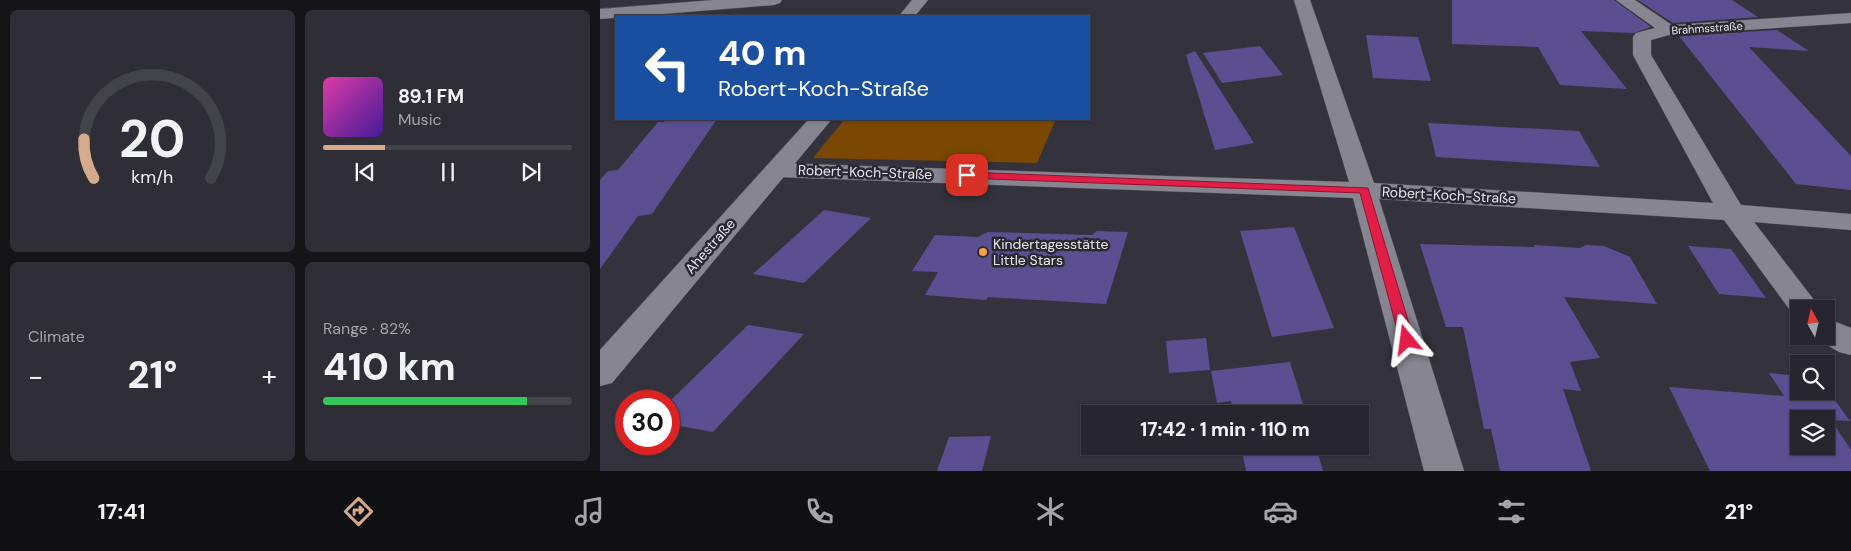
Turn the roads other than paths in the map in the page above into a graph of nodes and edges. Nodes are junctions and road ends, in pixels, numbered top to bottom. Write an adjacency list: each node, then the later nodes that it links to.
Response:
1 (774, 0): 5 (street)
2 (920, 0): 6 (street)
3 (1302, 0): 11 (street)
4 (1624, 0): 8 (street)
5 (600, 14)
6 (908, 15)
7 (1851, 18): 8 (street, Brahmsstraße)
8 (1670, 30): 12 (street, Brahmsstraße)
9 (820, 120): 10 (street, Ahestraße)
10 (777, 170): 11 (street, Robert-Koch-Straße); 17 (street, Ahestraße)
11 (1364, 190): 12 (street, Robert-Koch-Straße); 18 (street)
12 (1731, 211): 13 (street, Robert-Koch-Straße); 14 (street)
13 (1851, 222)
14 (1799, 300)
15 (1835, 335): 16 (street)
16 (1851, 343)
17 (600, 373)
18 (1444, 471)

